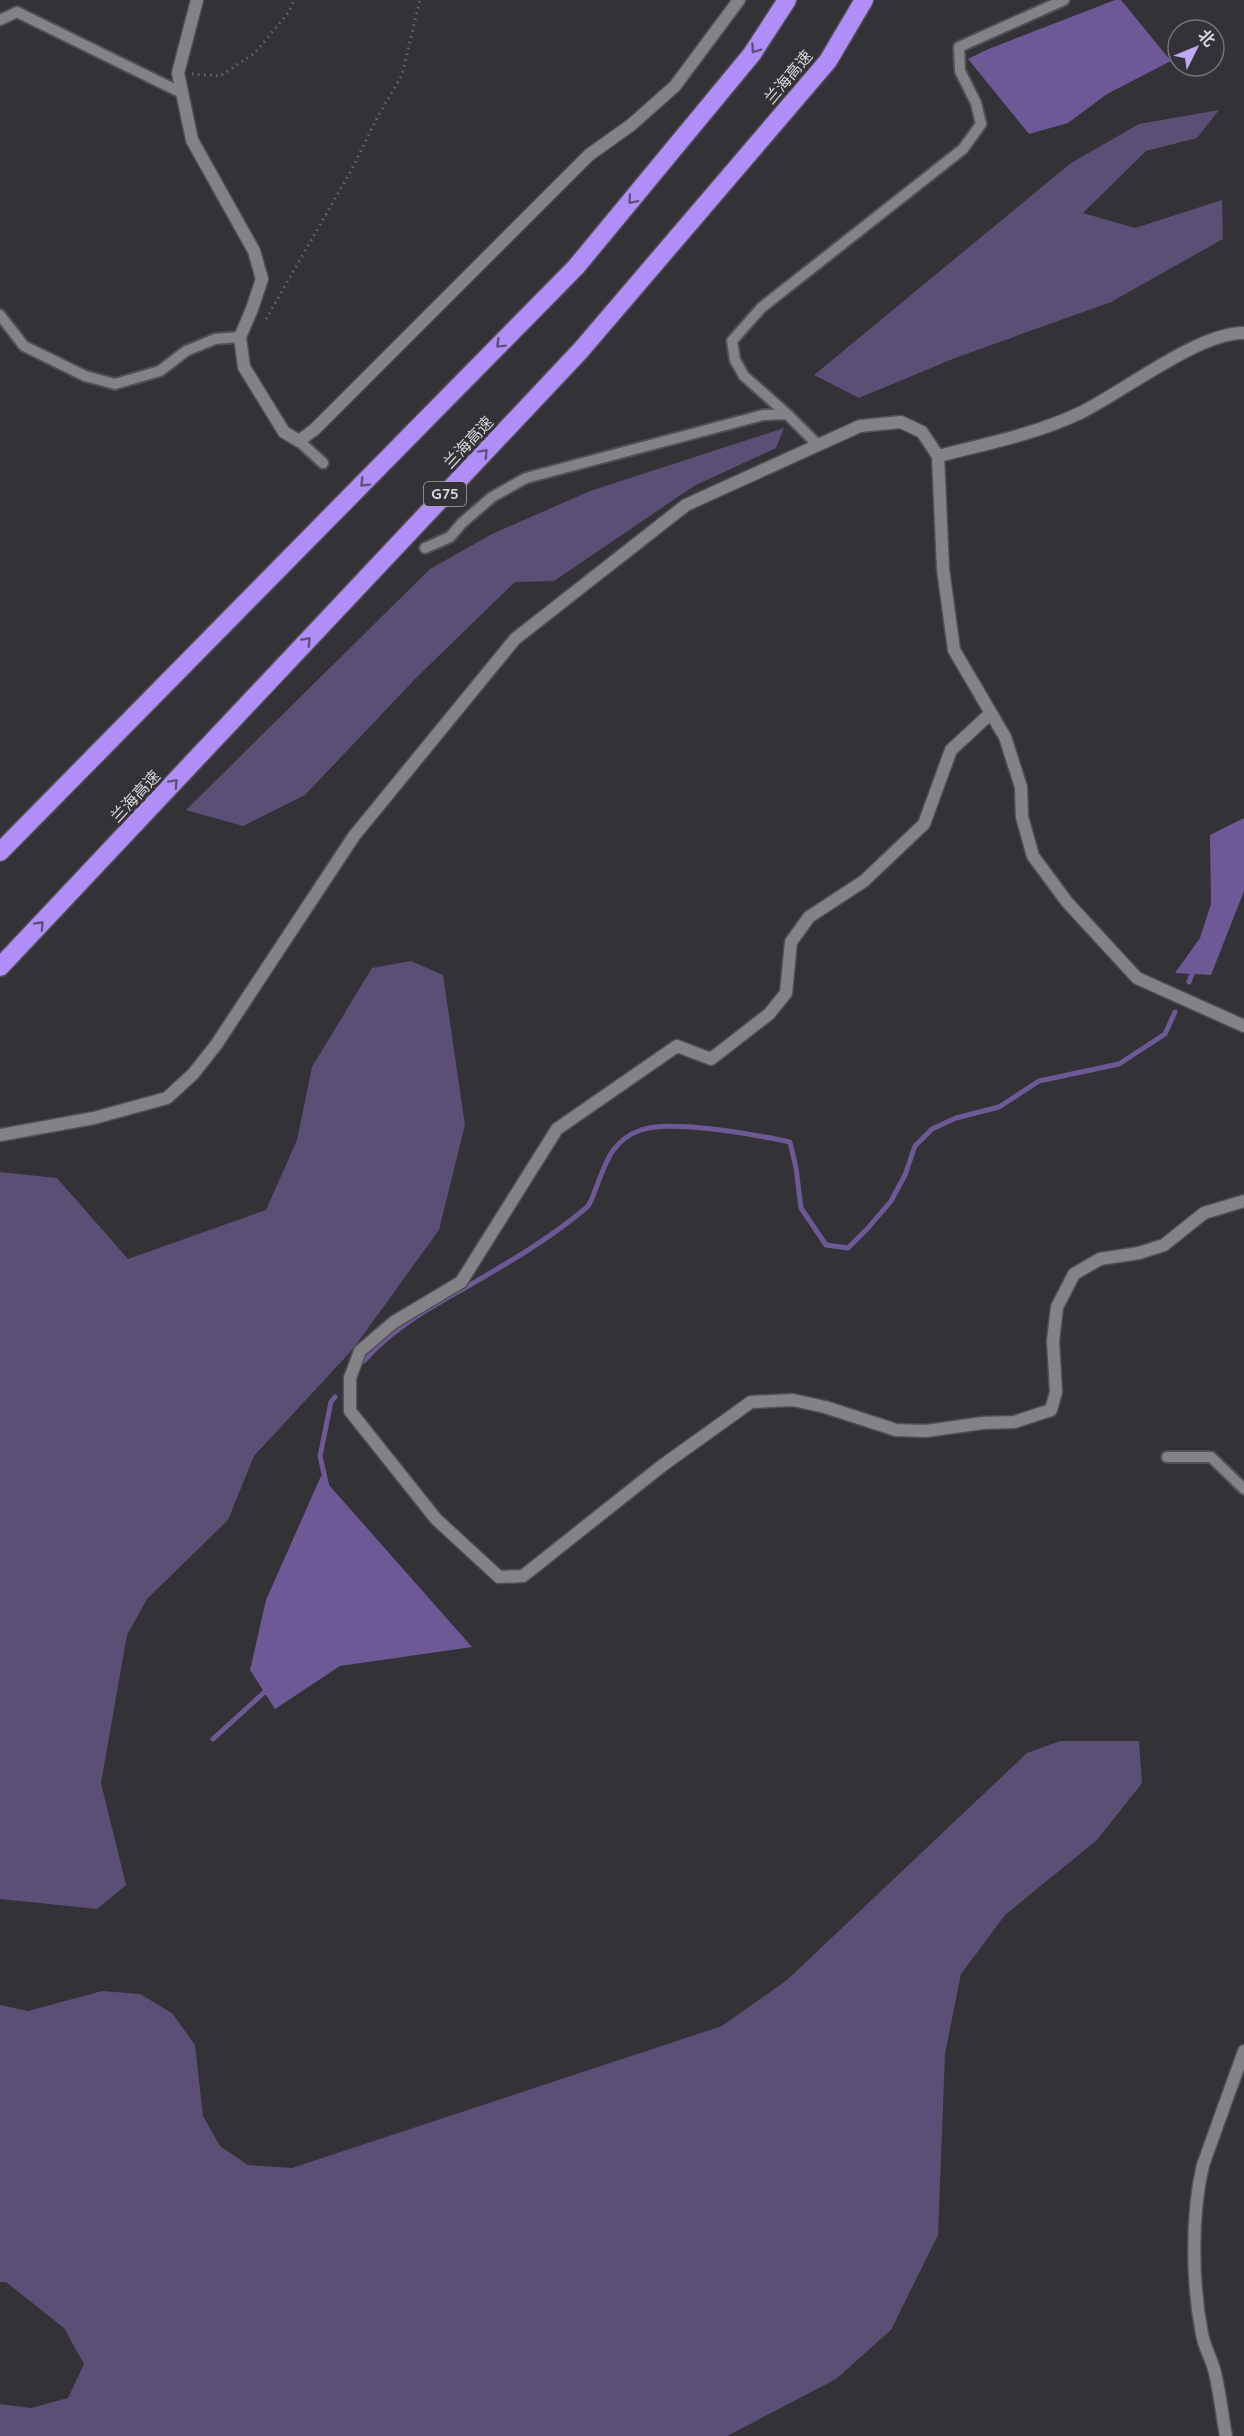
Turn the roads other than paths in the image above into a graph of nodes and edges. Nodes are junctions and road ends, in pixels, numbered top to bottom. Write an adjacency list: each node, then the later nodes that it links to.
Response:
1 (197, 0): 7 (street)
2 (738, 0): 12 (street)
3 (788, 0): 18 (highway, one-way to 18)
4 (864, 0): 19 (highway, 兰海高速 / G75, one-way to 4)
5 (1064, 0): 11 (lane)
6 (0, 20): 7 (lane)
7 (182, 93): 10 (street)
8 (0, 315): 10 (lane)
9 (1244, 333): 14 (street)
10 (240, 337): 12 (street)
11 (787, 414): 13 (lane); 16 (lane)
12 (299, 441): 15 (lane)
13 (817, 444): 14 (street); 21 (street)
14 (938, 456): 17 (street)
15 (323, 463)
16 (425, 548)
17 (991, 713): 20 (street); 22 (street)
18 (0, 852)
19 (0, 967)
20 (1244, 1026)
21 (0, 1134)
22 (1244, 1201)
23 (1167, 1457): 24 (lane)
24 (1244, 1489)
25 (1244, 2051): 26 (street)
26 (1226, 2436)

